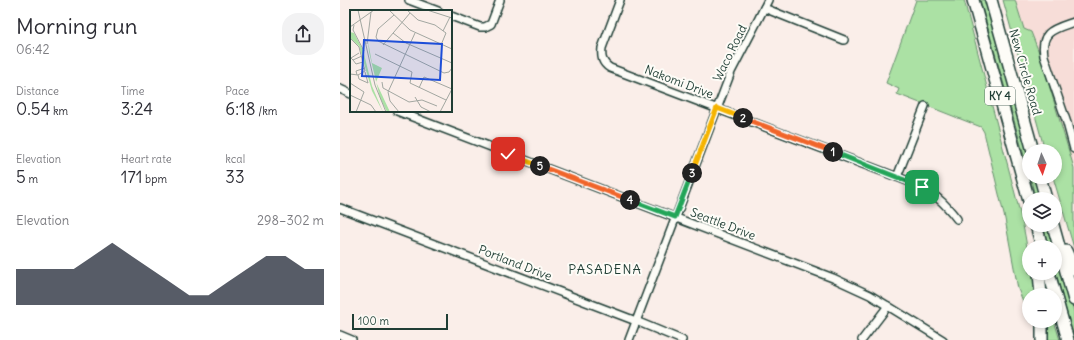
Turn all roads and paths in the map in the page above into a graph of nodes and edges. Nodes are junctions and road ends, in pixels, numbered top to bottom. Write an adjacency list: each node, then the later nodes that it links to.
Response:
1 (409, 0): 8 (street)
2 (500, 0): 9 (street)
3 (620, 0): 15 (street, Nakomi Drive)
4 (768, 0): 7 (street, Waco Road)
5 (974, 0): 20 (highway, KY 4)
6 (991, 0): 17 (highway, New Circle Road / KY 4)
7 (764, 8): 11 (street); 15 (street, Waco Road)
8 (435, 10)
9 (452, 16)
10 (1074, 22): 18 (street)
11 (844, 40)
12 (340, 89): 13 (street)
13 (350, 94)
14 (925, 106): 19 (street)
15 (717, 108): 19 (street, Nakomi Drive); 22 (street, Waco Road)
16 (400, 112): 22 (street, Seattle Drive)
17 (1031, 144)
18 (1074, 149)
19 (897, 177): 23 (street, Nakomi Drive)
20 (1027, 192)
21 (340, 208): 30 (street, Portland Drive)
22 (675, 217): 29 (street, Seattle Drive); 30 (street, Waco Road)
23 (957, 219)
24 (1055, 232): 28 (highway)
25 (1060, 232): 26 (highway)
26 (1074, 268)
27 (1051, 280): 39 (highway)
28 (1074, 300)
29 (888, 306): 36 (street); 37 (street, Seattle Drive)
30 (636, 321): 34 (street, Waco Road); 35 (street, Portland Drive)
31 (1042, 328): 38 (highway)
32 (342, 337): 33 (street)
33 (352, 340)
34 (628, 340)
35 (682, 340)
36 (862, 340)
37 (943, 340)
38 (1042, 340)
39 (1068, 340)

